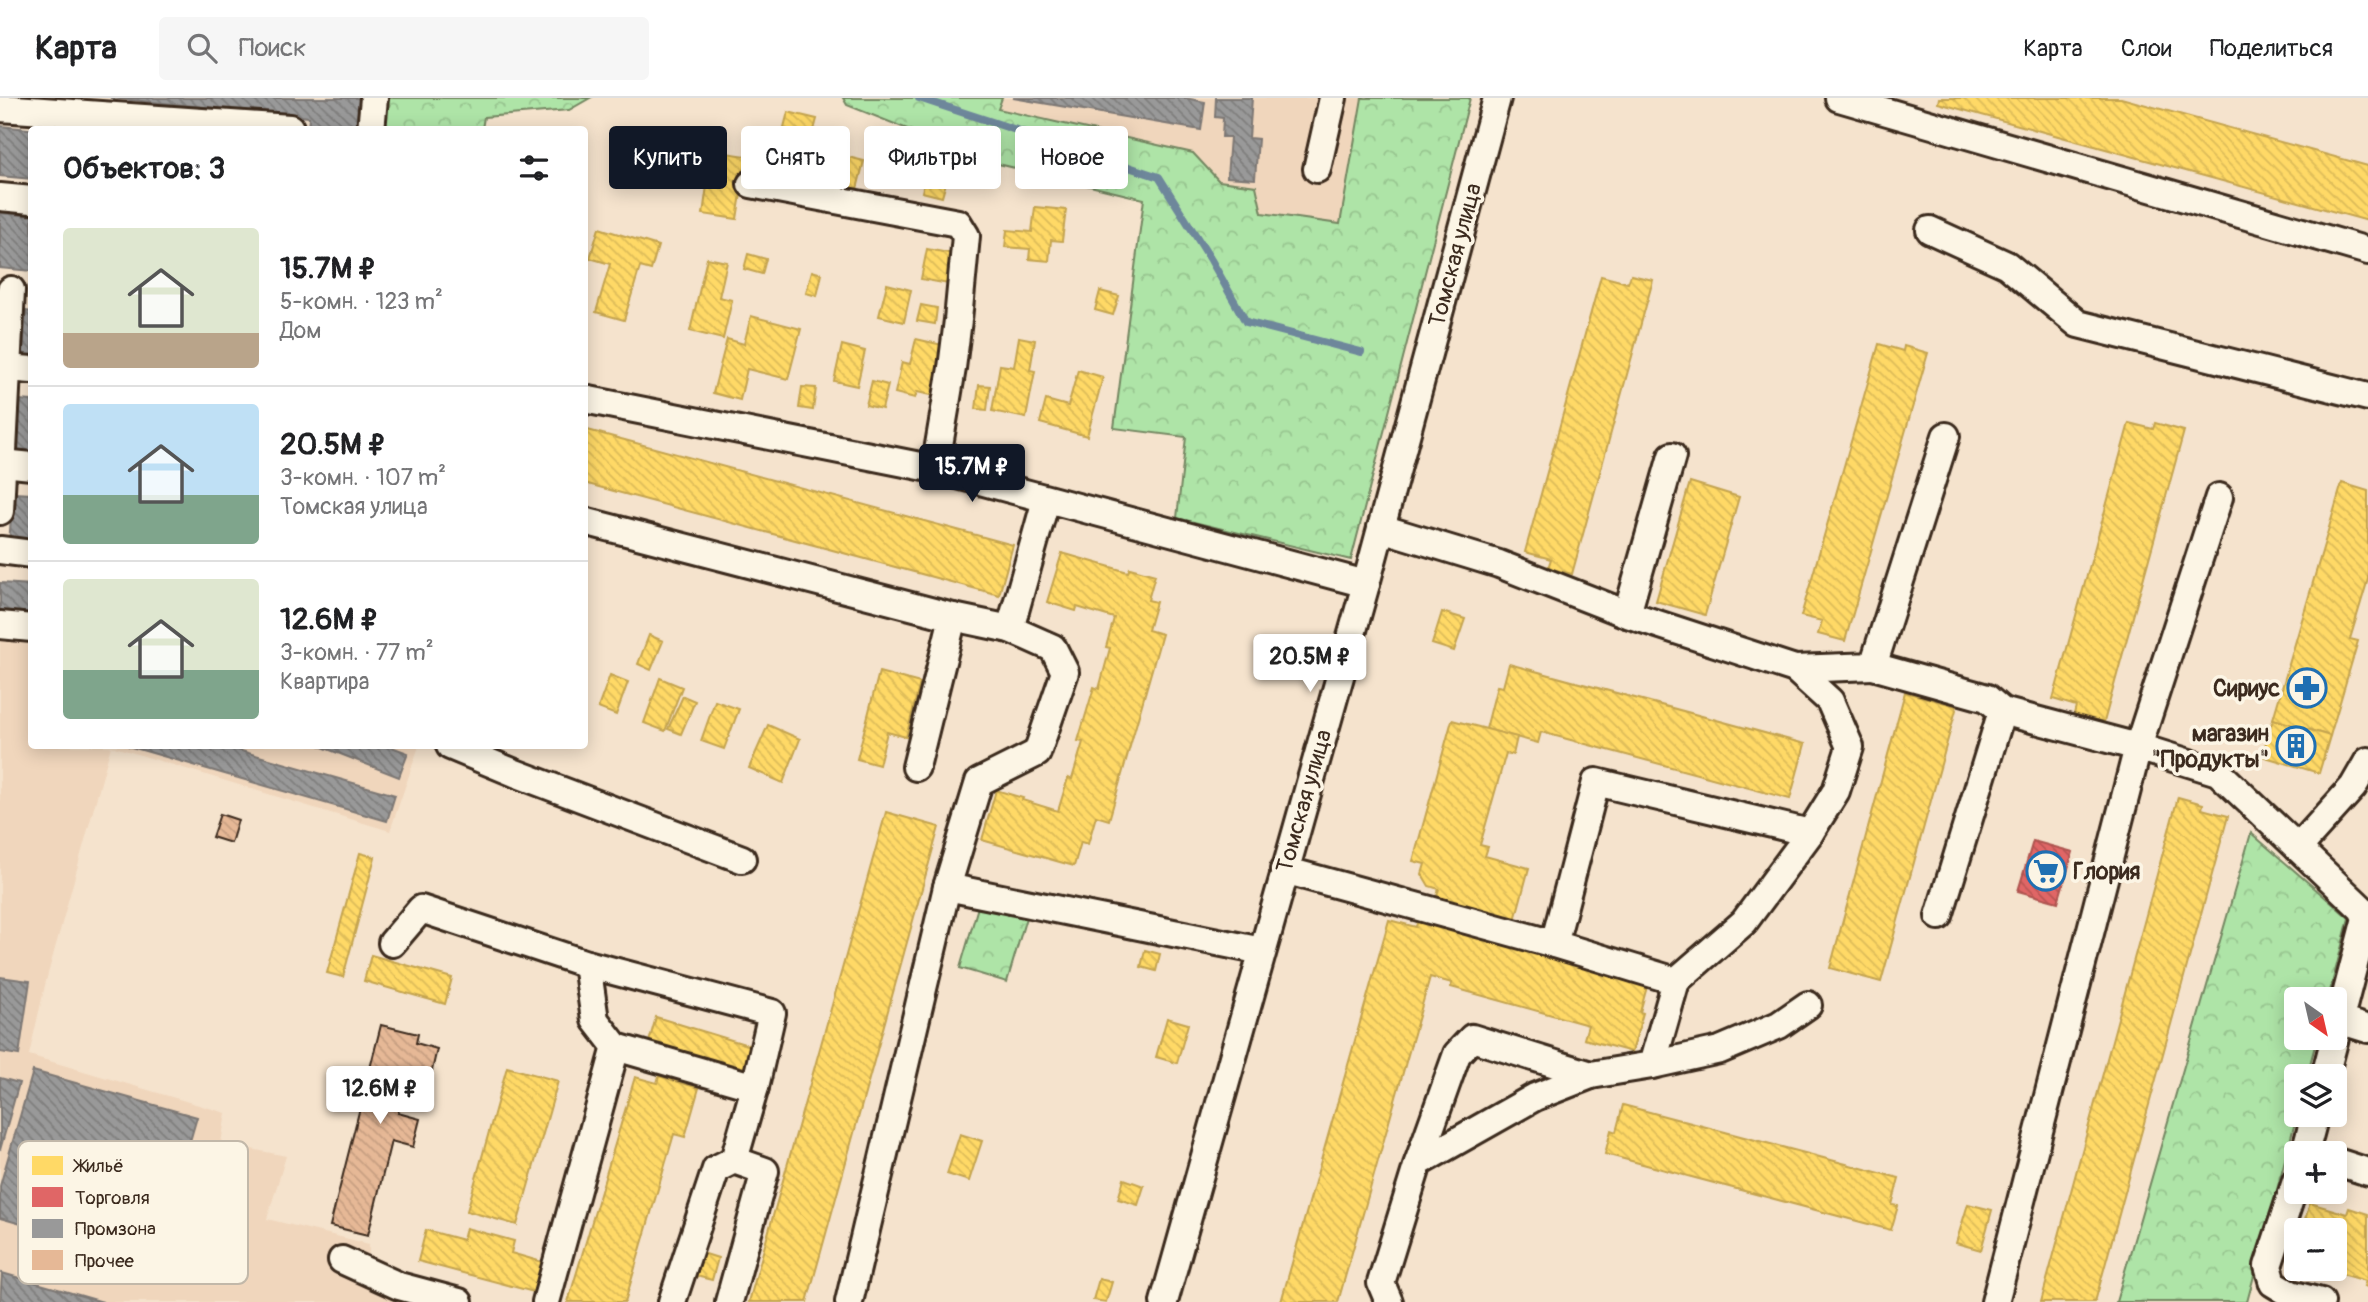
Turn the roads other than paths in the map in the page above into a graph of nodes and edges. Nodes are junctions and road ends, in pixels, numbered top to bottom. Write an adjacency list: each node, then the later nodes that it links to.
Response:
1 (374, 98): 7 (street)
2 (1334, 98): 8 (street)
3 (1497, 98): 27 (street, Томская улица)
4 (1839, 98): 13 (street)
5 (0, 108): 6 (street)
6 (261, 126)
7 (371, 126)
8 (1317, 169)
9 (778, 189): 22 (street)
10 (0, 197): 11 (street)
11 (28, 200)
12 (1930, 230): 16 (street)
13 (2368, 251)
14 (14, 290): 15 (street)
15 (19, 369): 20 (street)
16 (2368, 397)
17 (588, 400): 22 (street)
18 (1946, 436): 36 (street)
19 (1672, 456): 31 (street)
20 (2, 463): 21 (street); 25 (street)
21 (28, 466)
22 (935, 469): 24 (street)
23 (2219, 497): 39 (street)
24 (1046, 500): 30 (street); 35 (street)
25 (0, 511)
26 (588, 522): 32 (street)
27 (1381, 528): 30 (street, Томская улица); 31 (street)
28 (0, 550): 29 (street)
29 (28, 554)
30 (1366, 584): 46 (street, Томская улица)
31 (1627, 614): 37 (street)
32 (953, 617): 35 (street); 42 (street)
33 (0, 625): 34 (street)
34 (28, 628)
35 (1010, 629): 47 (street)
36 (1873, 667): 37 (street); 38 (street)
37 (1795, 669): 43 (street)
38 (2002, 710): 39 (street); 48 (street)
39 (2138, 747): 44 (street); 75 (street)
40 (457, 749): 45 (street)
41 (2368, 761): 44 (street)
42 (916, 767)
43 (1810, 833): 50 (street); 53 (street)
44 (2298, 848): 54 (street)
45 (742, 859)
46 (1284, 870): 50 (street); 51 (street, Томская улица)
47 (947, 887): 51 (street); 72 (street)
48 (1939, 916)
49 (392, 943): 52 (street)
50 (1555, 944): 53 (street)
51 (1262, 951): 73 (street, Томская улица)
52 (587, 964): 58 (street); 61 (street)
53 (1676, 981): 59 (street)
54 (2347, 990)
55 (1808, 1005): 59 (street)
56 (2347, 1022): 57 (street)
57 (2368, 1029)
58 (616, 1047): 61 (street); 69 (street)
59 (1652, 1065): 60 (street)
60 (1591, 1075): 63 (street); 63 (street)
61 (755, 1087): 62 (street)
62 (734, 1160): 70 (street); 71 (street)
63 (1418, 1163): 74 (street)
64 (2347, 1165): 65 (street)
65 (2368, 1172)
66 (2288, 1204): 76 (street)
67 (342, 1260): 68 (street)
68 (459, 1302)
69 (547, 1302)
70 (671, 1302)
71 (729, 1302)
72 (849, 1302)
73 (1164, 1302)
74 (1389, 1302)
75 (1995, 1302)
76 (2321, 1302)

